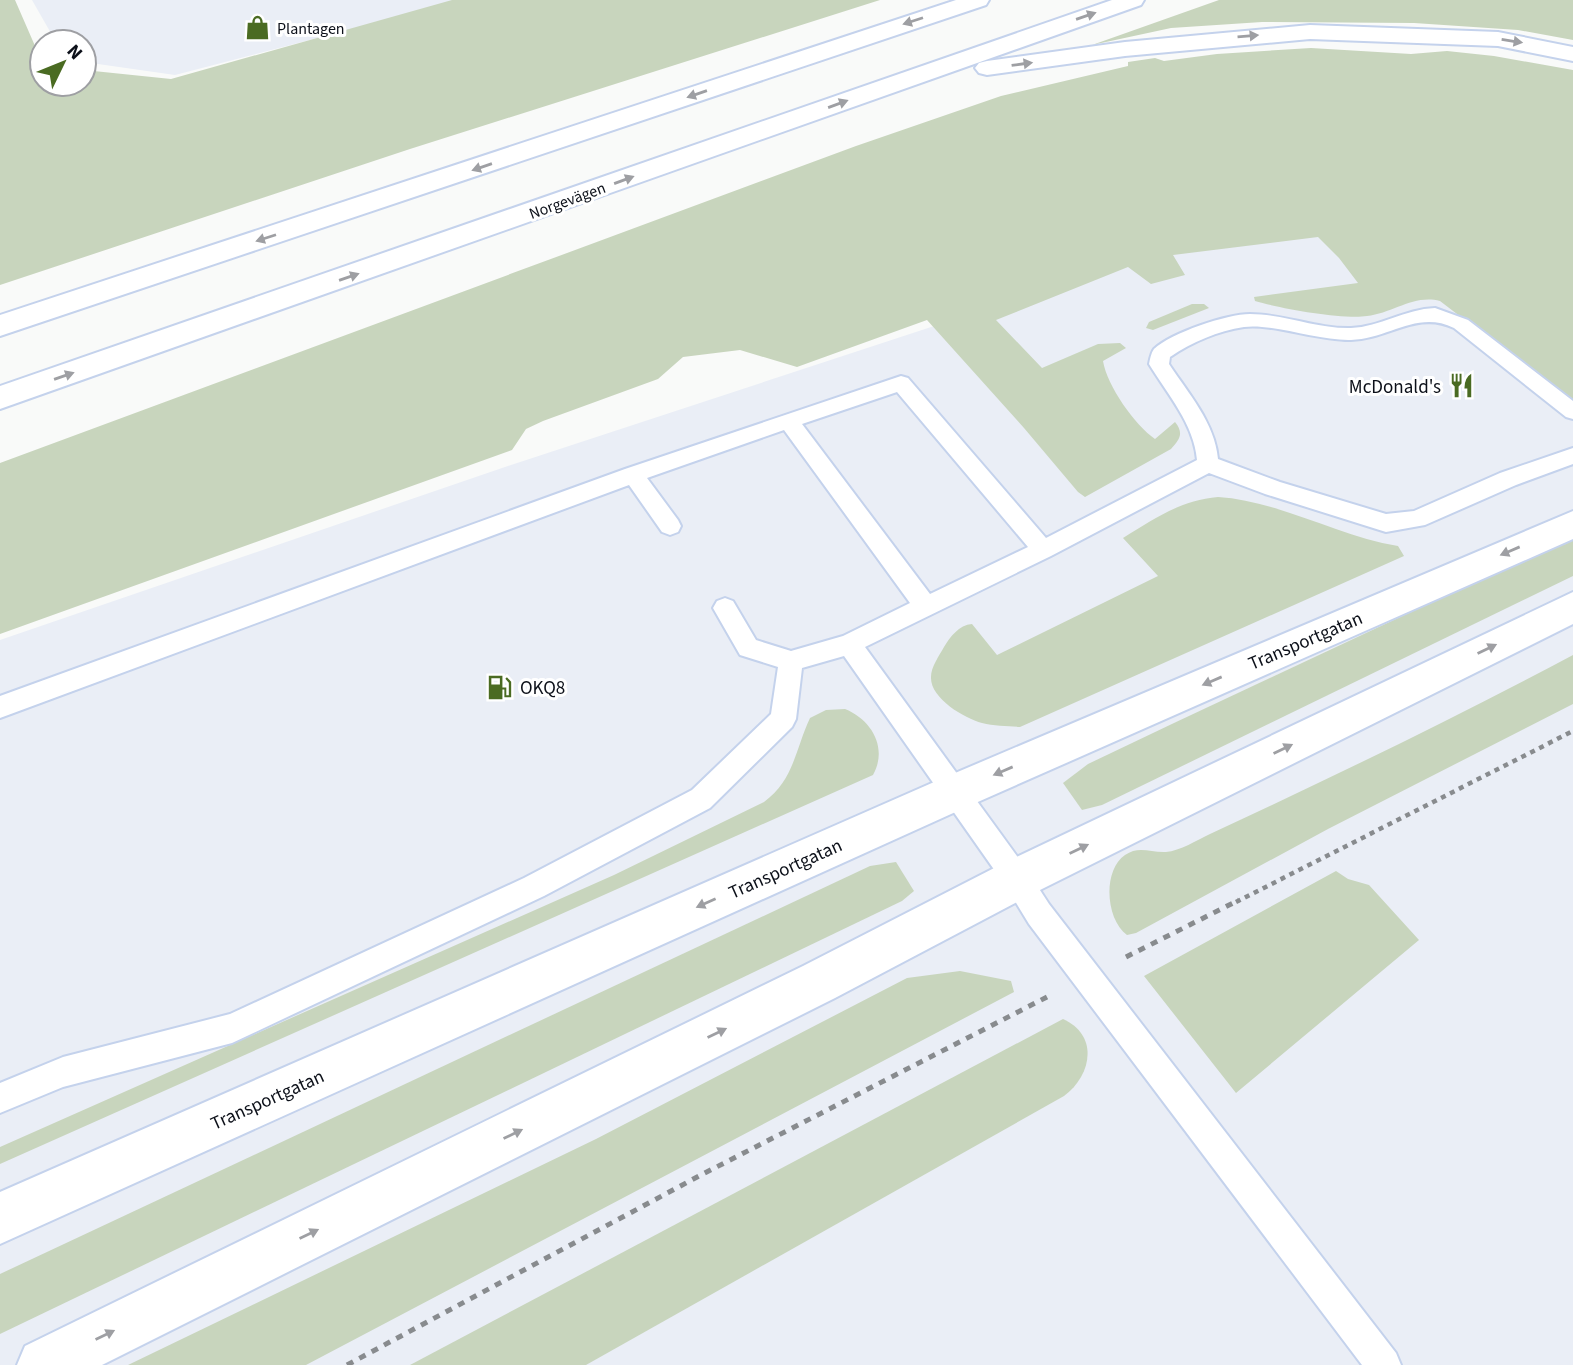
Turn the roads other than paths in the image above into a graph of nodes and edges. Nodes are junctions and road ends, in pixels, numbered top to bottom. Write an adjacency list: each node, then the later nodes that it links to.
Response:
1 (978, 0): 5 (main road, one-way to 5)
2 (1133, 0): 4 (main road, Norgevägen, one-way to 2)
3 (1573, 54): 4 (main road, one-way to 3)
4 (905, 80): 6 (main road, Norgevägen, one-way to 4)
5 (0, 326)
6 (0, 398)
7 (1573, 412): 10 (lane)
8 (788, 421): 11 (lane); 14 (lane); 17 (lane)
9 (1573, 456): 10 (lane)
10 (1208, 464): 14 (lane)
11 (632, 475): 13 (lane); 20 (lane)
12 (1573, 524): 21 (main road, Transportgatan, one-way to 21)
13 (670, 526)
14 (1043, 550): 17 (lane)
15 (1573, 607): 22 (main road, one-way to 15)
16 (725, 608): 19 (lane)
17 (927, 608): 18 (lane)
18 (849, 644): 19 (lane); 21 (lane)
19 (791, 661): 23 (lane)
20 (0, 707)
21 (956, 792): 22 (lane); 24 (main road, Transportgatan, one-way to 24)
22 (1017, 879): 25 (main road, one-way to 22); 26 (lane)
23 (0, 1098)
24 (0, 1218)
25 (44, 1365)
26 (1384, 1365)

